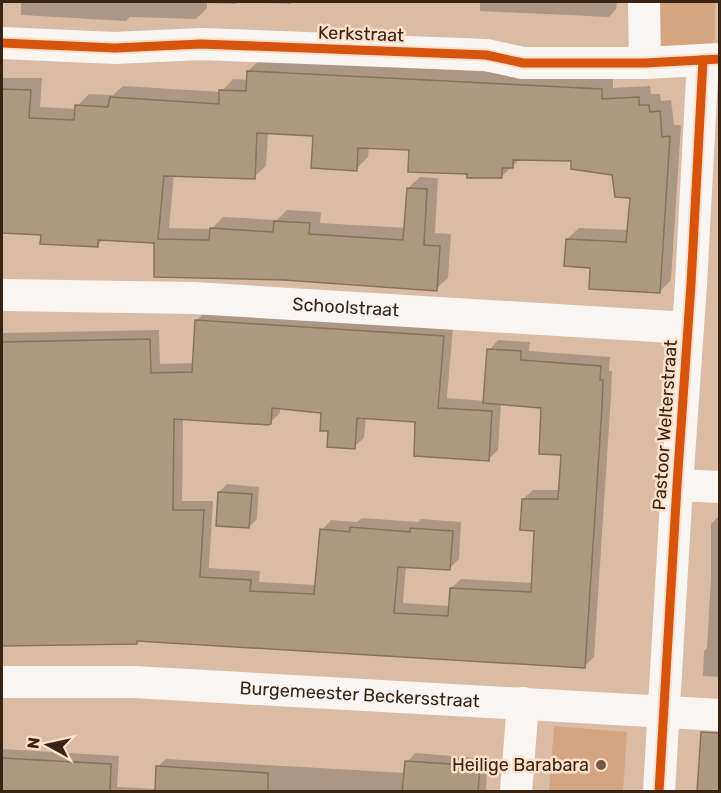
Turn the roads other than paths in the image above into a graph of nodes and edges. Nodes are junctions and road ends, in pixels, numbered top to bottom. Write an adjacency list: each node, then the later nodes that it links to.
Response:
1 (644, 2): 4 (street)
2 (2, 42): 4 (street, Kerkstraat)
3 (711, 59): 4 (street, Kerkstraat); 6 (street, Pastoor Welterstraat)
4 (645, 63)
5 (2, 295): 6 (street, Schoolstraat)
6 (688, 328): 7 (street, Pastoor Welterstraat)
7 (677, 485): 8 (street); 11 (street, Pastoor Welterstraat)
8 (720, 487)
9 (2, 682): 10 (street, Burgemeester Beckersstraat)
10 (523, 703): 11 (street, Burgemeester Beckersstraat); 13 (street)
11 (664, 711): 12 (street, Burgemeester Beckersstraat); 14 (street, Pastoor Welterstraat)
12 (720, 715)
13 (516, 792)
14 (659, 792)

